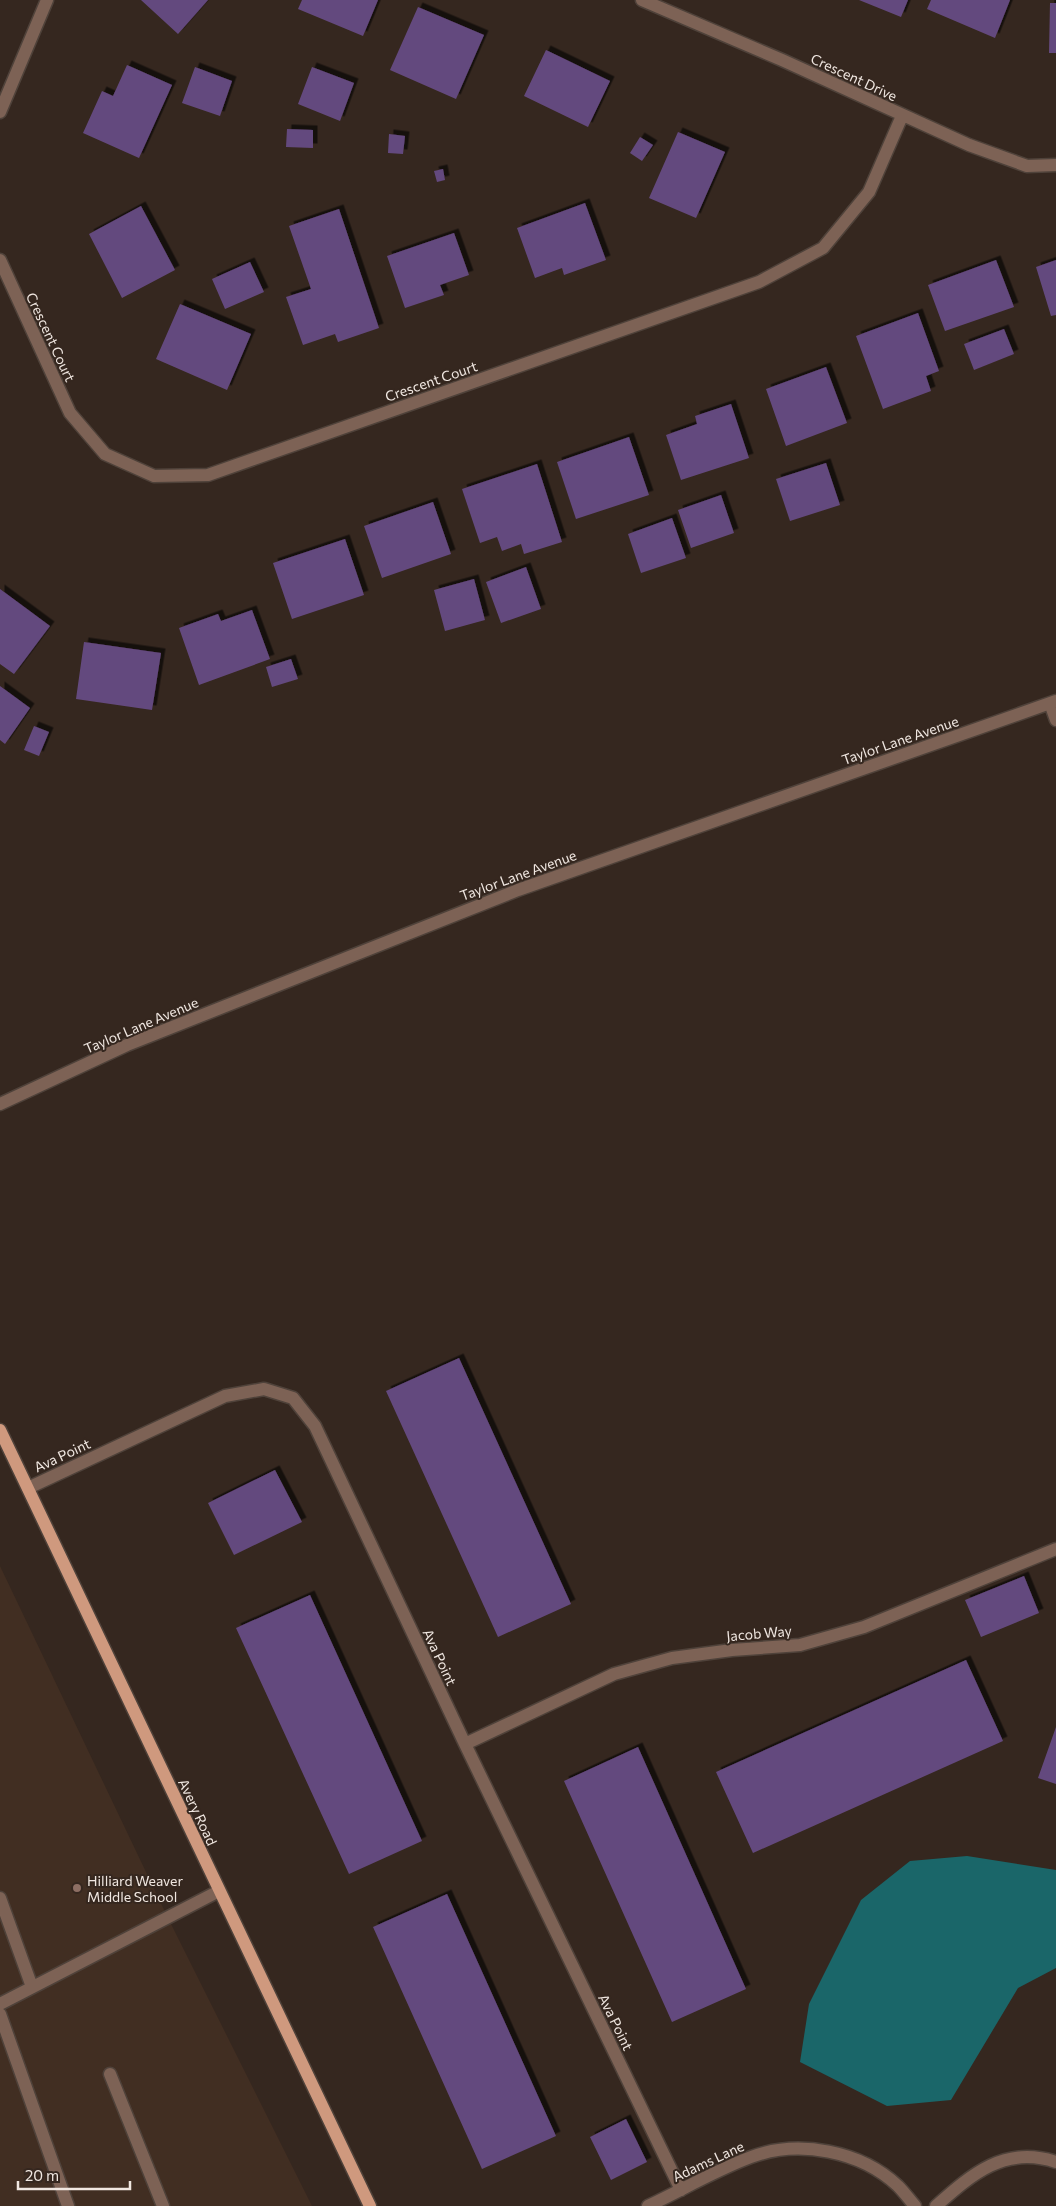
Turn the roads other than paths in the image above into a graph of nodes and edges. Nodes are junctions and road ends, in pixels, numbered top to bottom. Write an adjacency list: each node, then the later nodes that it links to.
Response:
1 (47, 0): 3 (street)
2 (642, 0): 4 (street, Crescent Drive)
3 (0, 112)
4 (902, 116): 5 (street, Crescent Drive); 6 (street, Crescent Court)
5 (1056, 165)
6 (0, 260)
7 (1053, 702): 8 (street); 9 (street, Taylor Lane Avenue)
8 (1056, 720)
9 (0, 1104)
10 (0, 1430): 11 (main road, Avery Road)
11 (28, 1488): 13 (street, Ava Point); 14 (main road, Avery Road)
12 (1056, 1550): 13 (street, Jacob Way)
13 (465, 1744): 21 (street, Ava Point)
14 (219, 1891): 16 (street); 24 (main road, Avery Road)
15 (0, 1898): 16 (street)
16 (32, 1987): 17 (street)
17 (0, 2004)
18 (0, 2014): 22 (street)
19 (110, 2074): 23 (street)
20 (1056, 2162): 27 (street)
21 (681, 2190): 25 (street, Adams Lane); 26 (street, Adams Lane)
22 (68, 2206)
23 (163, 2206)
24 (370, 2206)
25 (648, 2206)
26 (915, 2206)
27 (936, 2206)

